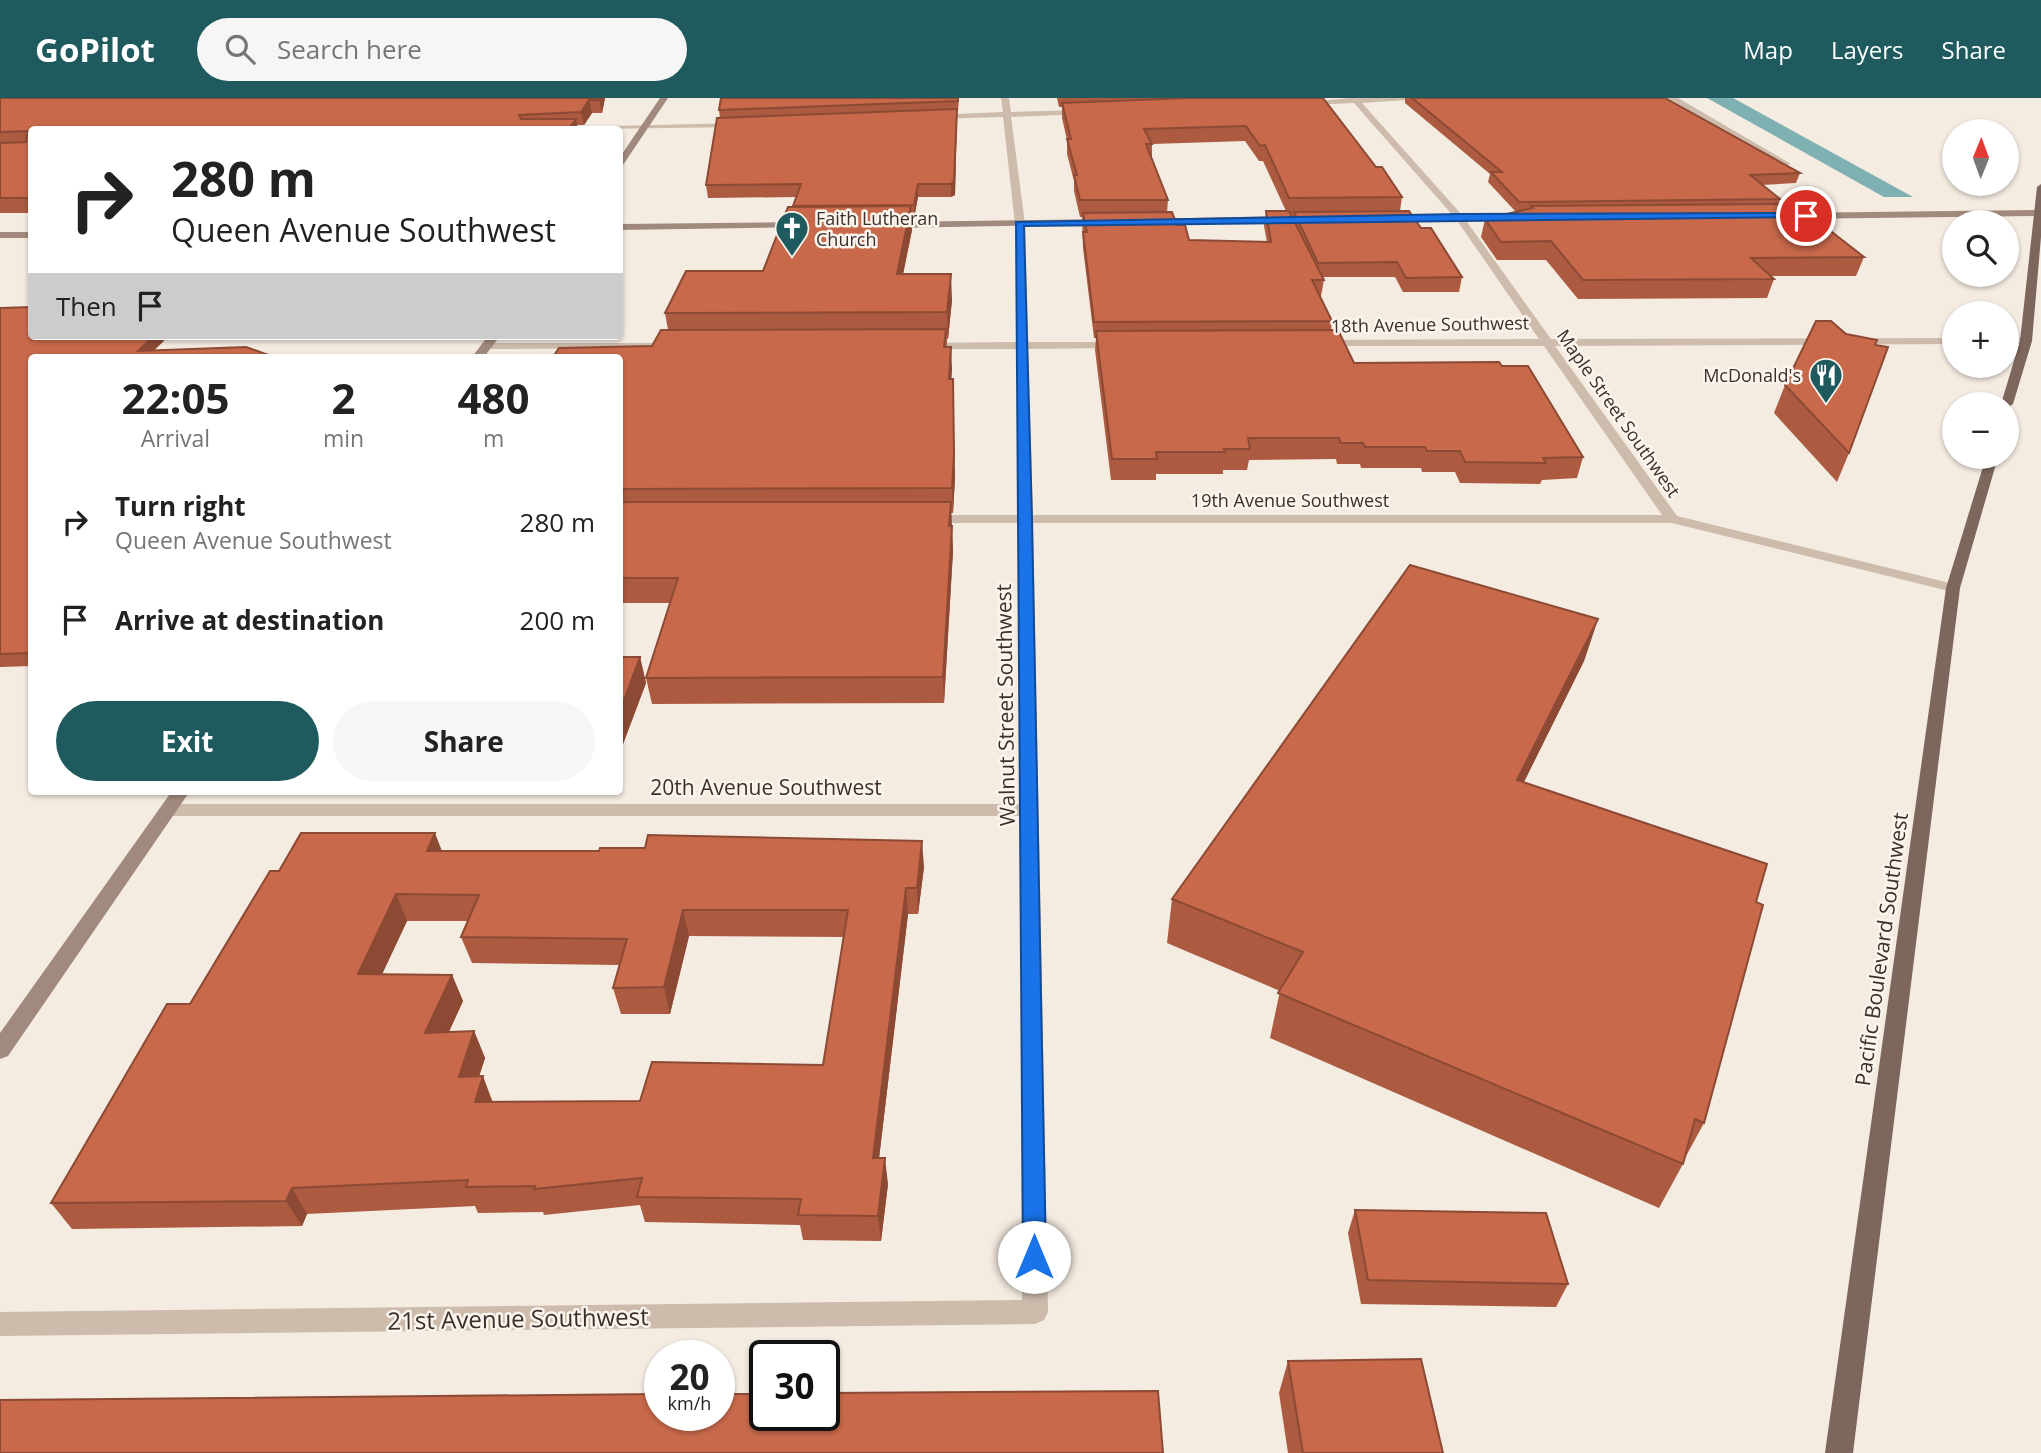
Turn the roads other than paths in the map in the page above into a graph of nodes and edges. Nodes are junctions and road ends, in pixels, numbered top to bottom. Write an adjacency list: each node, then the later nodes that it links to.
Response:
1 (664, 98): 10 (main road)
2 (1433, 98): 4 (street)
3 (1672, 98): 13 (street)
4 (1354, 99): 5 (street); 17 (street, Maple Street Southwest)
5 (1290, 104)
6 (1006, 106): 7 (street); 8 (street); 23 (street, Walnut Street Southwest)
7 (1089, 112)
8 (927, 118)
9 (744, 124): 10 (street)
10 (643, 126): 11 (street); 12 (main road)
11 (623, 127)
12 (623, 158)
13 (1787, 164)
14 (2041, 187): 15 (main road)
15 (2039, 213): 16 (main road); 33 (main road)
16 (1772, 216)
17 (1459, 217): 18 (main road); 19 (main road); 30 (street, Maple Street Southwest)
18 (1535, 217)
19 (1377, 218)
20 (1294, 219): 22 (main road)
21 (1116, 222): 23 (main road)
22 (1143, 222)
23 (1020, 224): 25 (main road); 38 (street, Walnut Street Southwest)
24 (813, 225): 26 (main road)
25 (882, 225)
26 (623, 227)
27 (0, 235): 28 (main road)
28 (28, 235)
29 (490, 341): 36 (street)
30 (1548, 341): 31 (street, 18th Avenue Southwest); 34 (street, 18th Avenue Southwest); 43 (street, Maple Street Southwest)
31 (1942, 341)
32 (2019, 341): 33 (street)
33 (2026, 341): 39 (main road)
34 (1312, 343)
35 (1132, 345): 38 (street)
36 (693, 346)
37 (912, 346): 38 (street)
38 (1021, 346): 42 (street, Walnut Street Southwest)
39 (2011, 392)
40 (1988, 469): 44 (main road, Pacific Boulevard Southwest)
41 (918, 519): 42 (street, 19th Avenue Southwest)
42 (1026, 519): 43 (street, 19th Avenue Southwest); 47 (street, Walnut Street Southwest)
43 (1672, 519): 44 (street, 19th Avenue Southwest)
44 (1953, 588): 51 (main road, Pacific Boulevard Southwest)
45 (178, 795): 46 (main road)
46 (167, 810): 47 (street, 20th Avenue Southwest); 48 (main road)
47 (1029, 810): 49 (street, Walnut Street Southwest)
48 (0, 1050)
49 (1035, 1312): 50 (street, 21st Avenue Southwest)
50 (0, 1324)
51 (1839, 1453)

